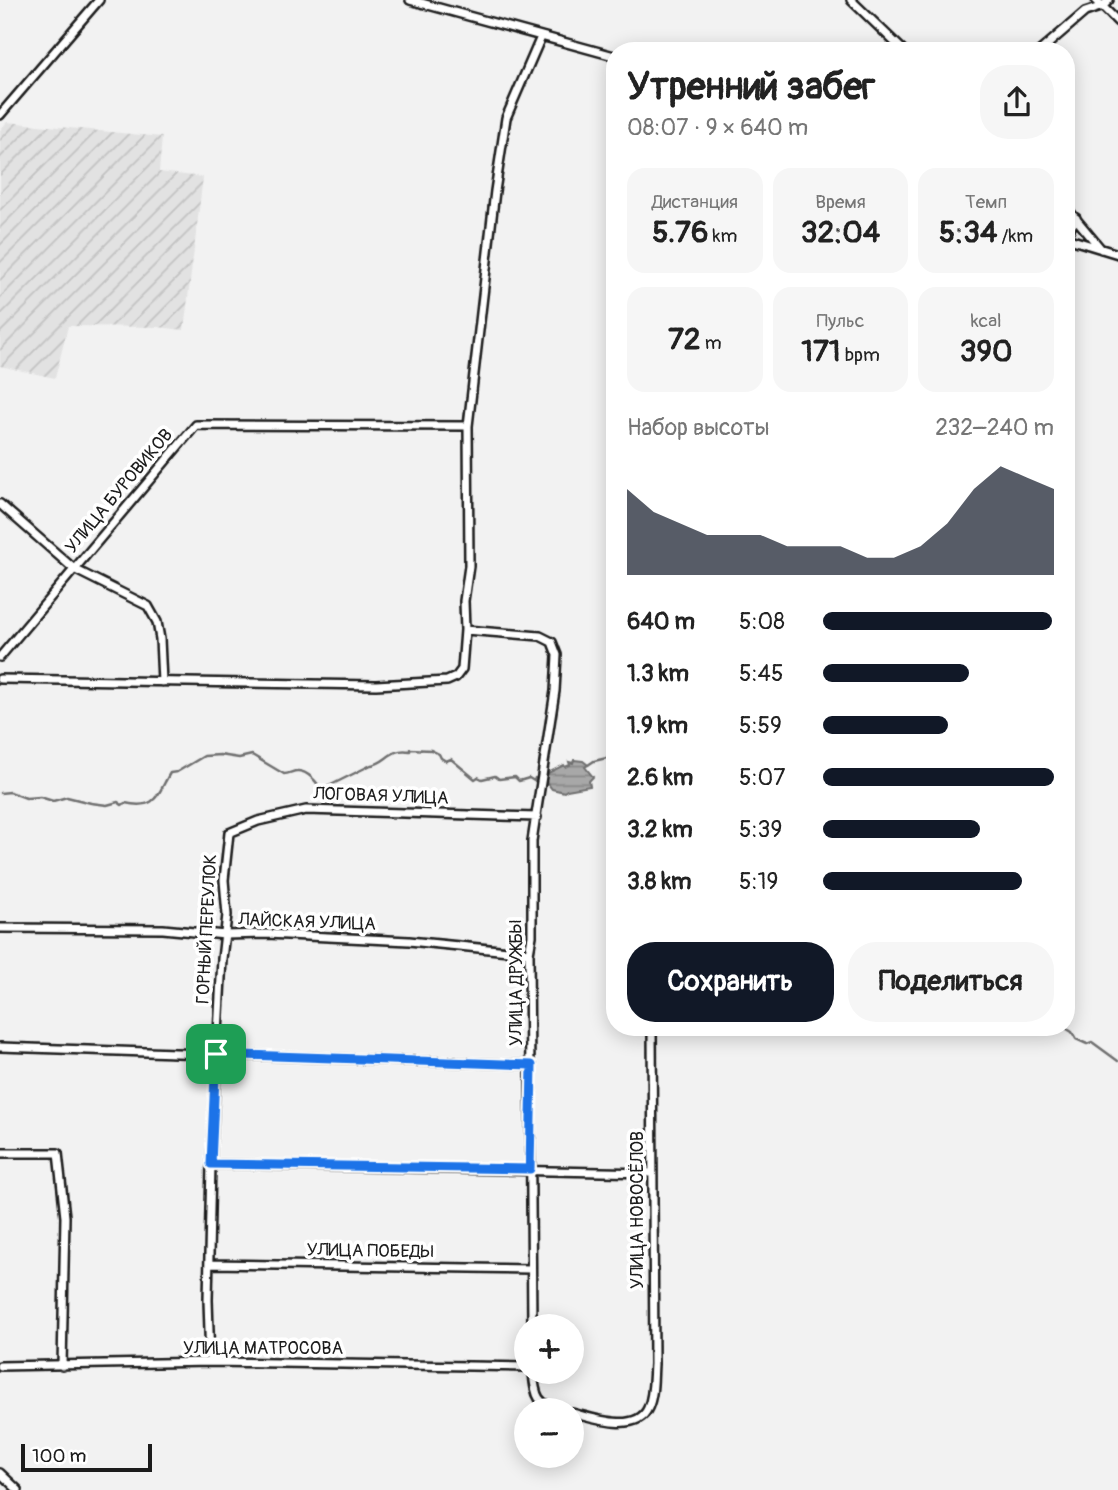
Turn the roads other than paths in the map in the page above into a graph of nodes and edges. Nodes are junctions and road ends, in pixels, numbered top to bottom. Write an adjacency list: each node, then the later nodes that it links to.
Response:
1 (99, 0): 11 (street)
2 (410, 0): 4 (street)
3 (851, 0): 8 (street)
4 (421, 1): 7 (street)
5 (1102, 2): 6 (street); 9 (street)
6 (1118, 22)
7 (541, 37): 10 (street); 16 (street)
8 (895, 42)
9 (1050, 42)
10 (606, 54)
11 (0, 116)
12 (1076, 218): 14 (street)
13 (1075, 240): 14 (street)
14 (1101, 249): 15 (street)
15 (1118, 254)
16 (468, 426): 18 (street, УЛИЦА БУРОВИКОВ); 19 (street)
17 (0, 504): 18 (street)
18 (74, 569): 20 (street, УЛИЦА БУРОВИКОВ); 22 (street)
19 (465, 631): 22 (street); 23 (street, УЛИЦА ДРУЖБЫ)
20 (0, 657)
21 (0, 678): 22 (street)
22 (162, 682)
23 (537, 817): 24 (street, ЛОГОВАЯ УЛИЦА); 27 (street, УЛИЦА ДРУЖБЫ)
24 (229, 833): 26 (street, ГОРНЫЙ ПЕРЕУЛОК)
25 (0, 928): 26 (street, ЛАЙСКАЯ УЛИЦА)
26 (225, 935): 27 (street, ЛАЙСКАЯ УЛИЦА); 30 (street, ГОРНЫЙ ПЕРЕУЛОК)
27 (529, 953): 31 (street, УЛИЦА ДРУЖБЫ)
28 (652, 1036): 35 (street, УЛИЦА НОВОСЁЛОВ)
29 (0, 1047): 30 (street)
30 (216, 1054): 31 (street); 33 (street, ГОРНЫЙ ПЕРЕУЛОК)
31 (532, 1065): 34 (street, УЛИЦА ДРУЖБЫ)
32 (0, 1153): 41 (street)
33 (211, 1164): 34 (street); 36 (street, ГОРНЫЙ ПЕРЕУЛОК)
34 (530, 1169): 35 (street); 37 (street, УЛИЦА ДРУЖБЫ)
35 (652, 1172): 43 (street, УЛИЦА НОВОСЁЛОВ)
36 (209, 1264): 37 (street, УЛИЦА ПОБЕДЫ); 39 (street, ГОРНЫЙ ПЕРЕУЛОК)
37 (531, 1269): 38 (street, УЛИЦА ДРУЖБЫ)
38 (532, 1314)
39 (210, 1362): 41 (street, УЛИЦА МАТРОСОВА); 42 (street, УЛИЦА МАТРОСОВА)
40 (0, 1366): 41 (street, УЛИЦА МАТРОСОВА)
41 (62, 1366)
42 (514, 1367)
43 (584, 1416)
44 (0, 1473): 45 (street)
45 (18, 1490)

